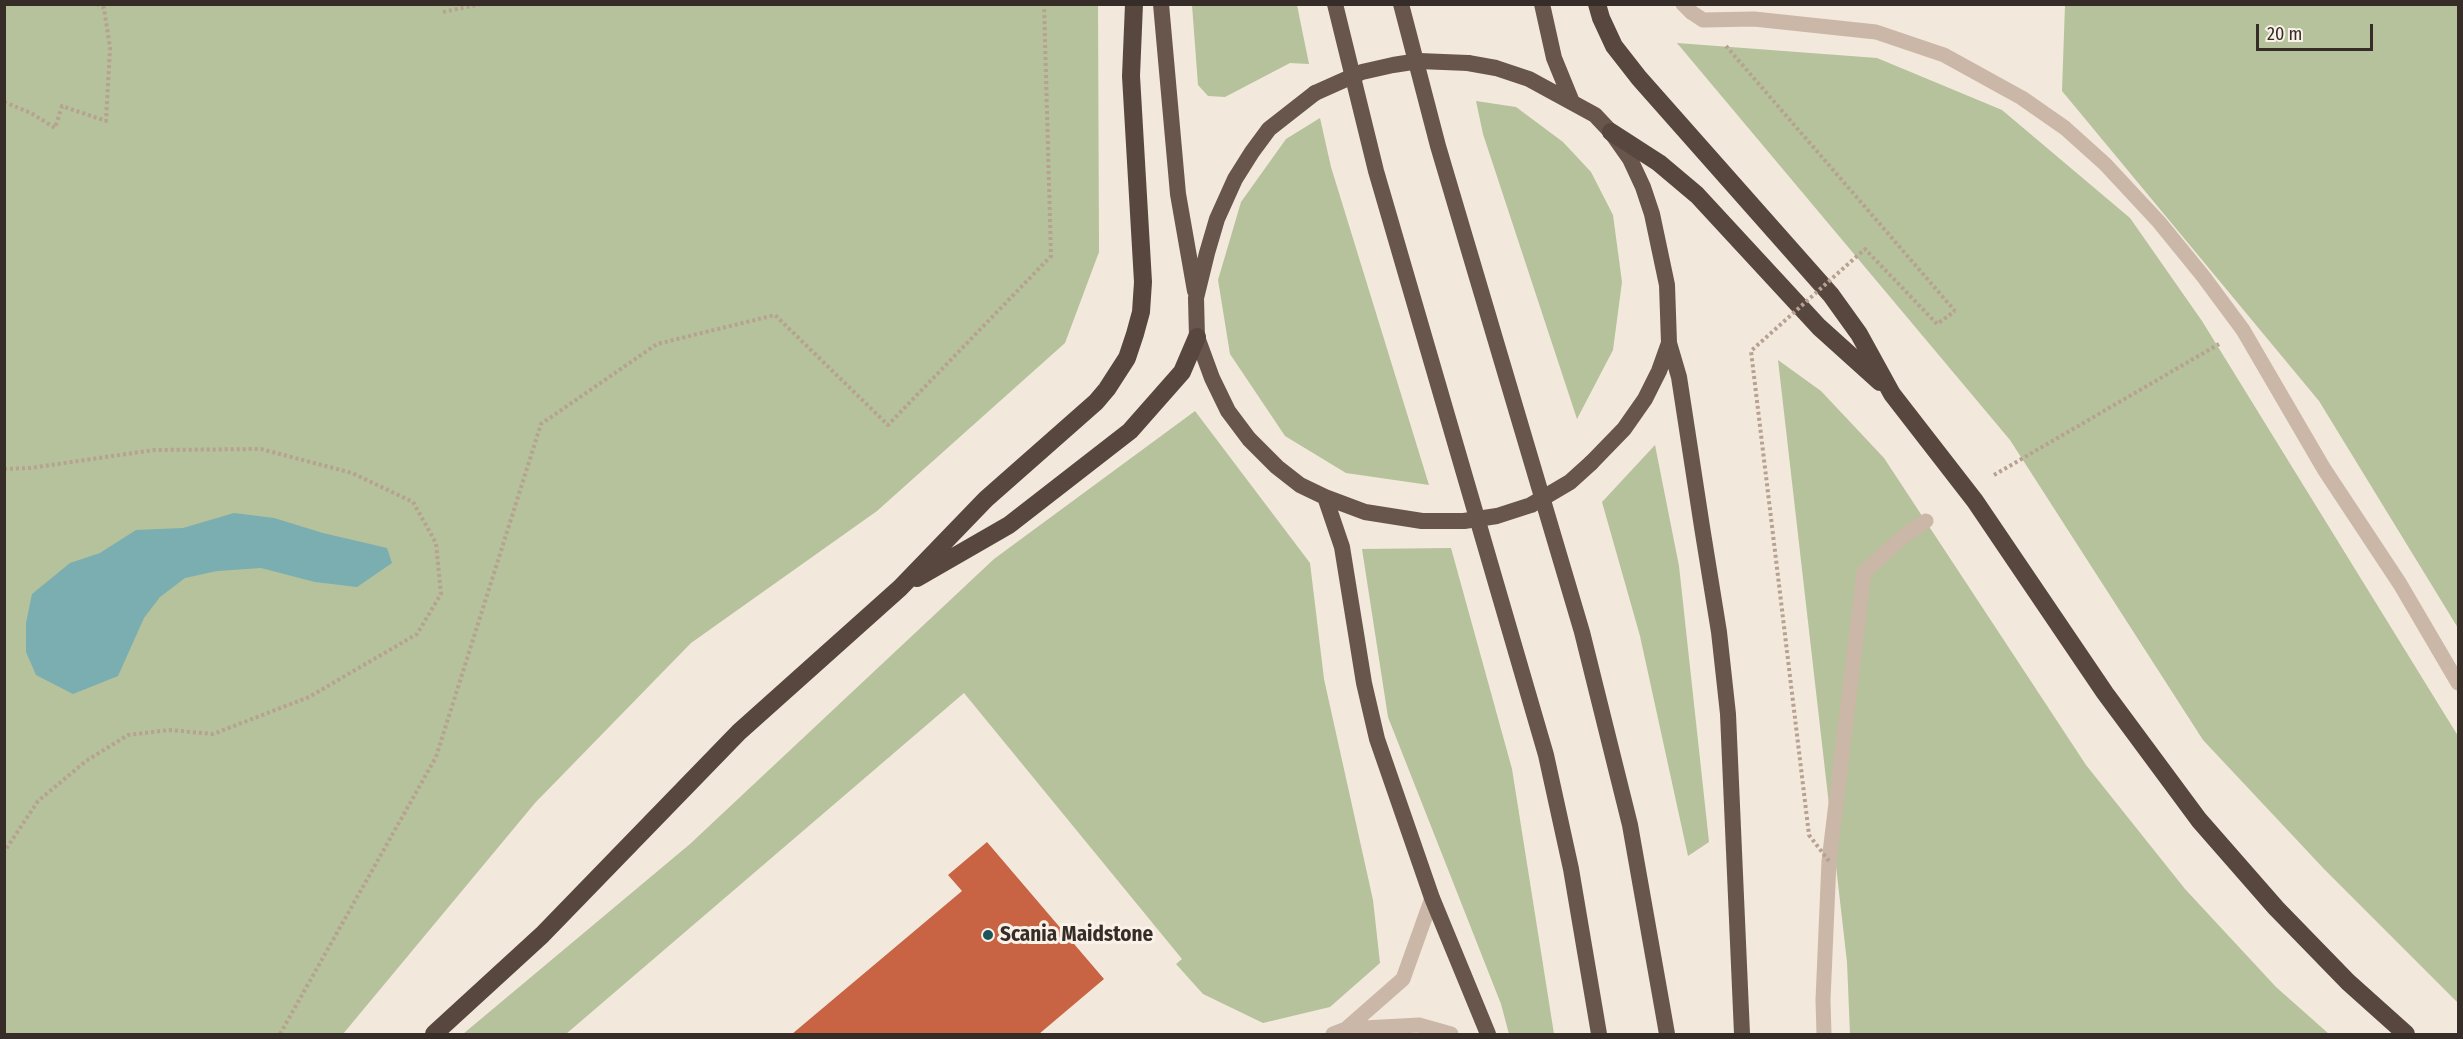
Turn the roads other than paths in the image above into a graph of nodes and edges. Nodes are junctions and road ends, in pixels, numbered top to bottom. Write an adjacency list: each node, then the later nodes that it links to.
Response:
1 (1134, 4): 16 (highway)
2 (1161, 4): 10 (highway)
3 (1335, 4): 23 (highway)
4 (1401, 4): 24 (highway)
5 (1542, 4): 8 (highway)
6 (1597, 4): 13 (highway)
7 (1692, 12): 17 (lane)
8 (1572, 102): 9 (highway); 10 (highway, bridge)
9 (1611, 132): 12 (highway); 13 (highway)
10 (1196, 298): 11 (highway)
11 (1197, 337): 14 (highway); 16 (highway)
12 (1669, 343): 14 (highway, bridge); 25 (highway)
13 (1892, 394): 27 (highway)
14 (1325, 497): 18 (highway)
15 (1926, 521): 26 (lane)
16 (900, 588): 20 (highway)
17 (2458, 682)
18 (1432, 898): 19 (lane); 22 (highway)
19 (1339, 1032): 21 (lane)
20 (434, 1035)
21 (1451, 1035)
22 (1488, 1035)
23 (1599, 1035)
24 (1667, 1035)
25 (1742, 1035)
26 (1824, 1035)
27 (2406, 1035)

